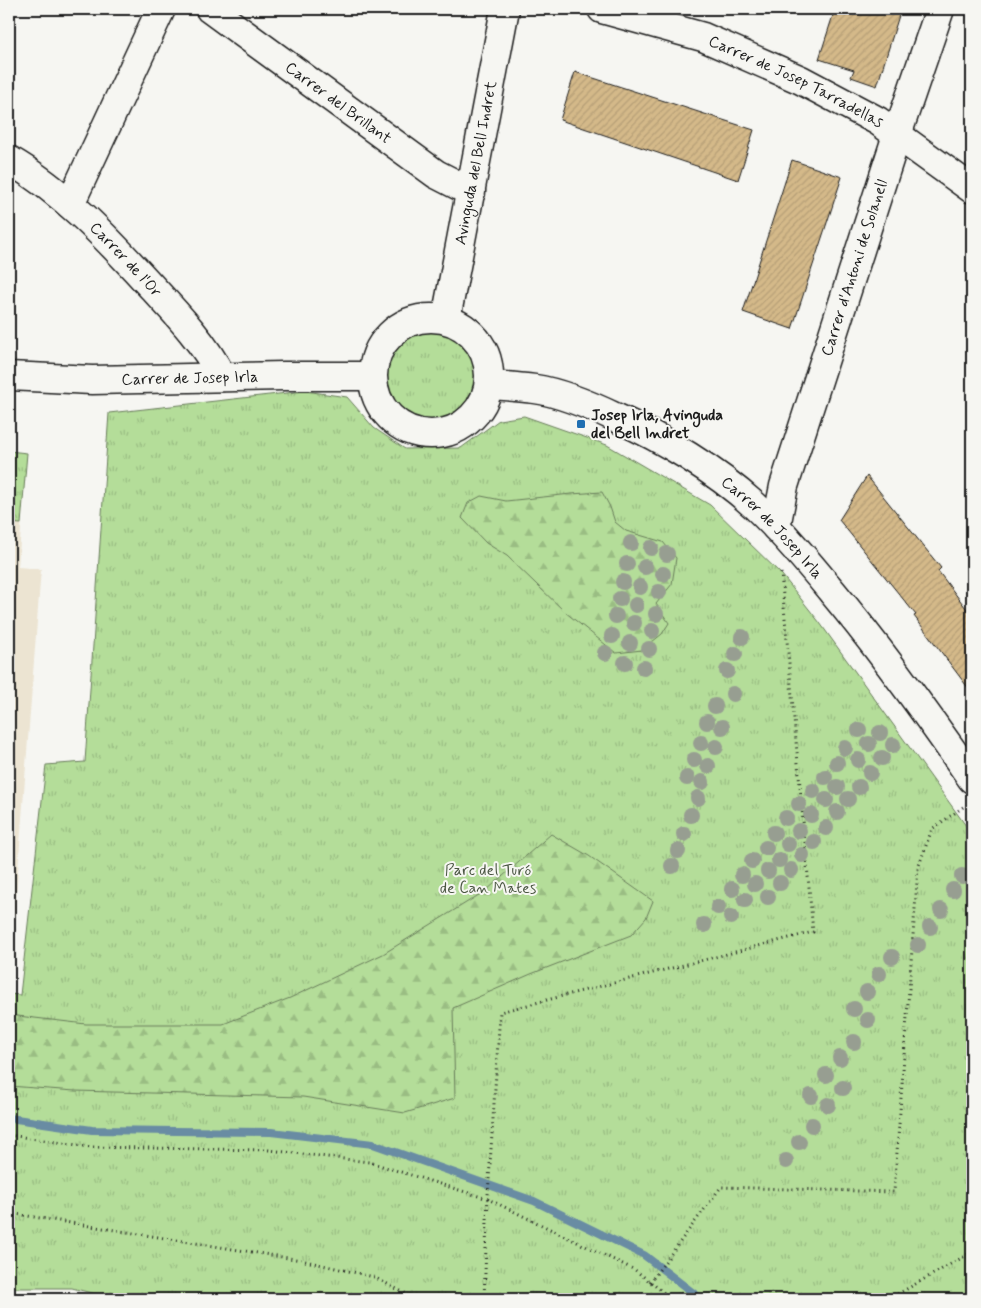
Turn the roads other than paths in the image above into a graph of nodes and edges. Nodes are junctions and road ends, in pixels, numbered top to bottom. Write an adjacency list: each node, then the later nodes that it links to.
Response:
1 (161, 9): 10 (street)
2 (210, 9): 9 (street, Carrer del Brillant)
3 (505, 9): 9 (street, Avinguda del Bell Indret)
4 (602, 9): 6 (street, Carrer de Josep Tarradellas)
5 (940, 9): 6 (street, Carrer d'Antoni de Solanell)
6 (897, 135): 8 (street, Carrer de Josep Tarradellas); 16 (street, Carrer d'Antoni de Solanell)
7 (9, 160): 10 (street, Carrer de l'Or)
8 (972, 189)
9 (471, 192): 11 (street, Avinguda del Bell Indret)
10 (70, 204): 14 (street, Carrer de l'Or)
11 (446, 318): 13 (street); 15 (street)
12 (9, 376): 14 (street, Carrer de Josep Irla)
13 (372, 376): 14 (street, Carrer de Josep Irla); 15 (street)
14 (222, 377)
15 (490, 385): 16 (street, Carrer de Josep Irla)
16 (776, 527): 17 (street, Carrer de Josep Irla)
17 (972, 780)

